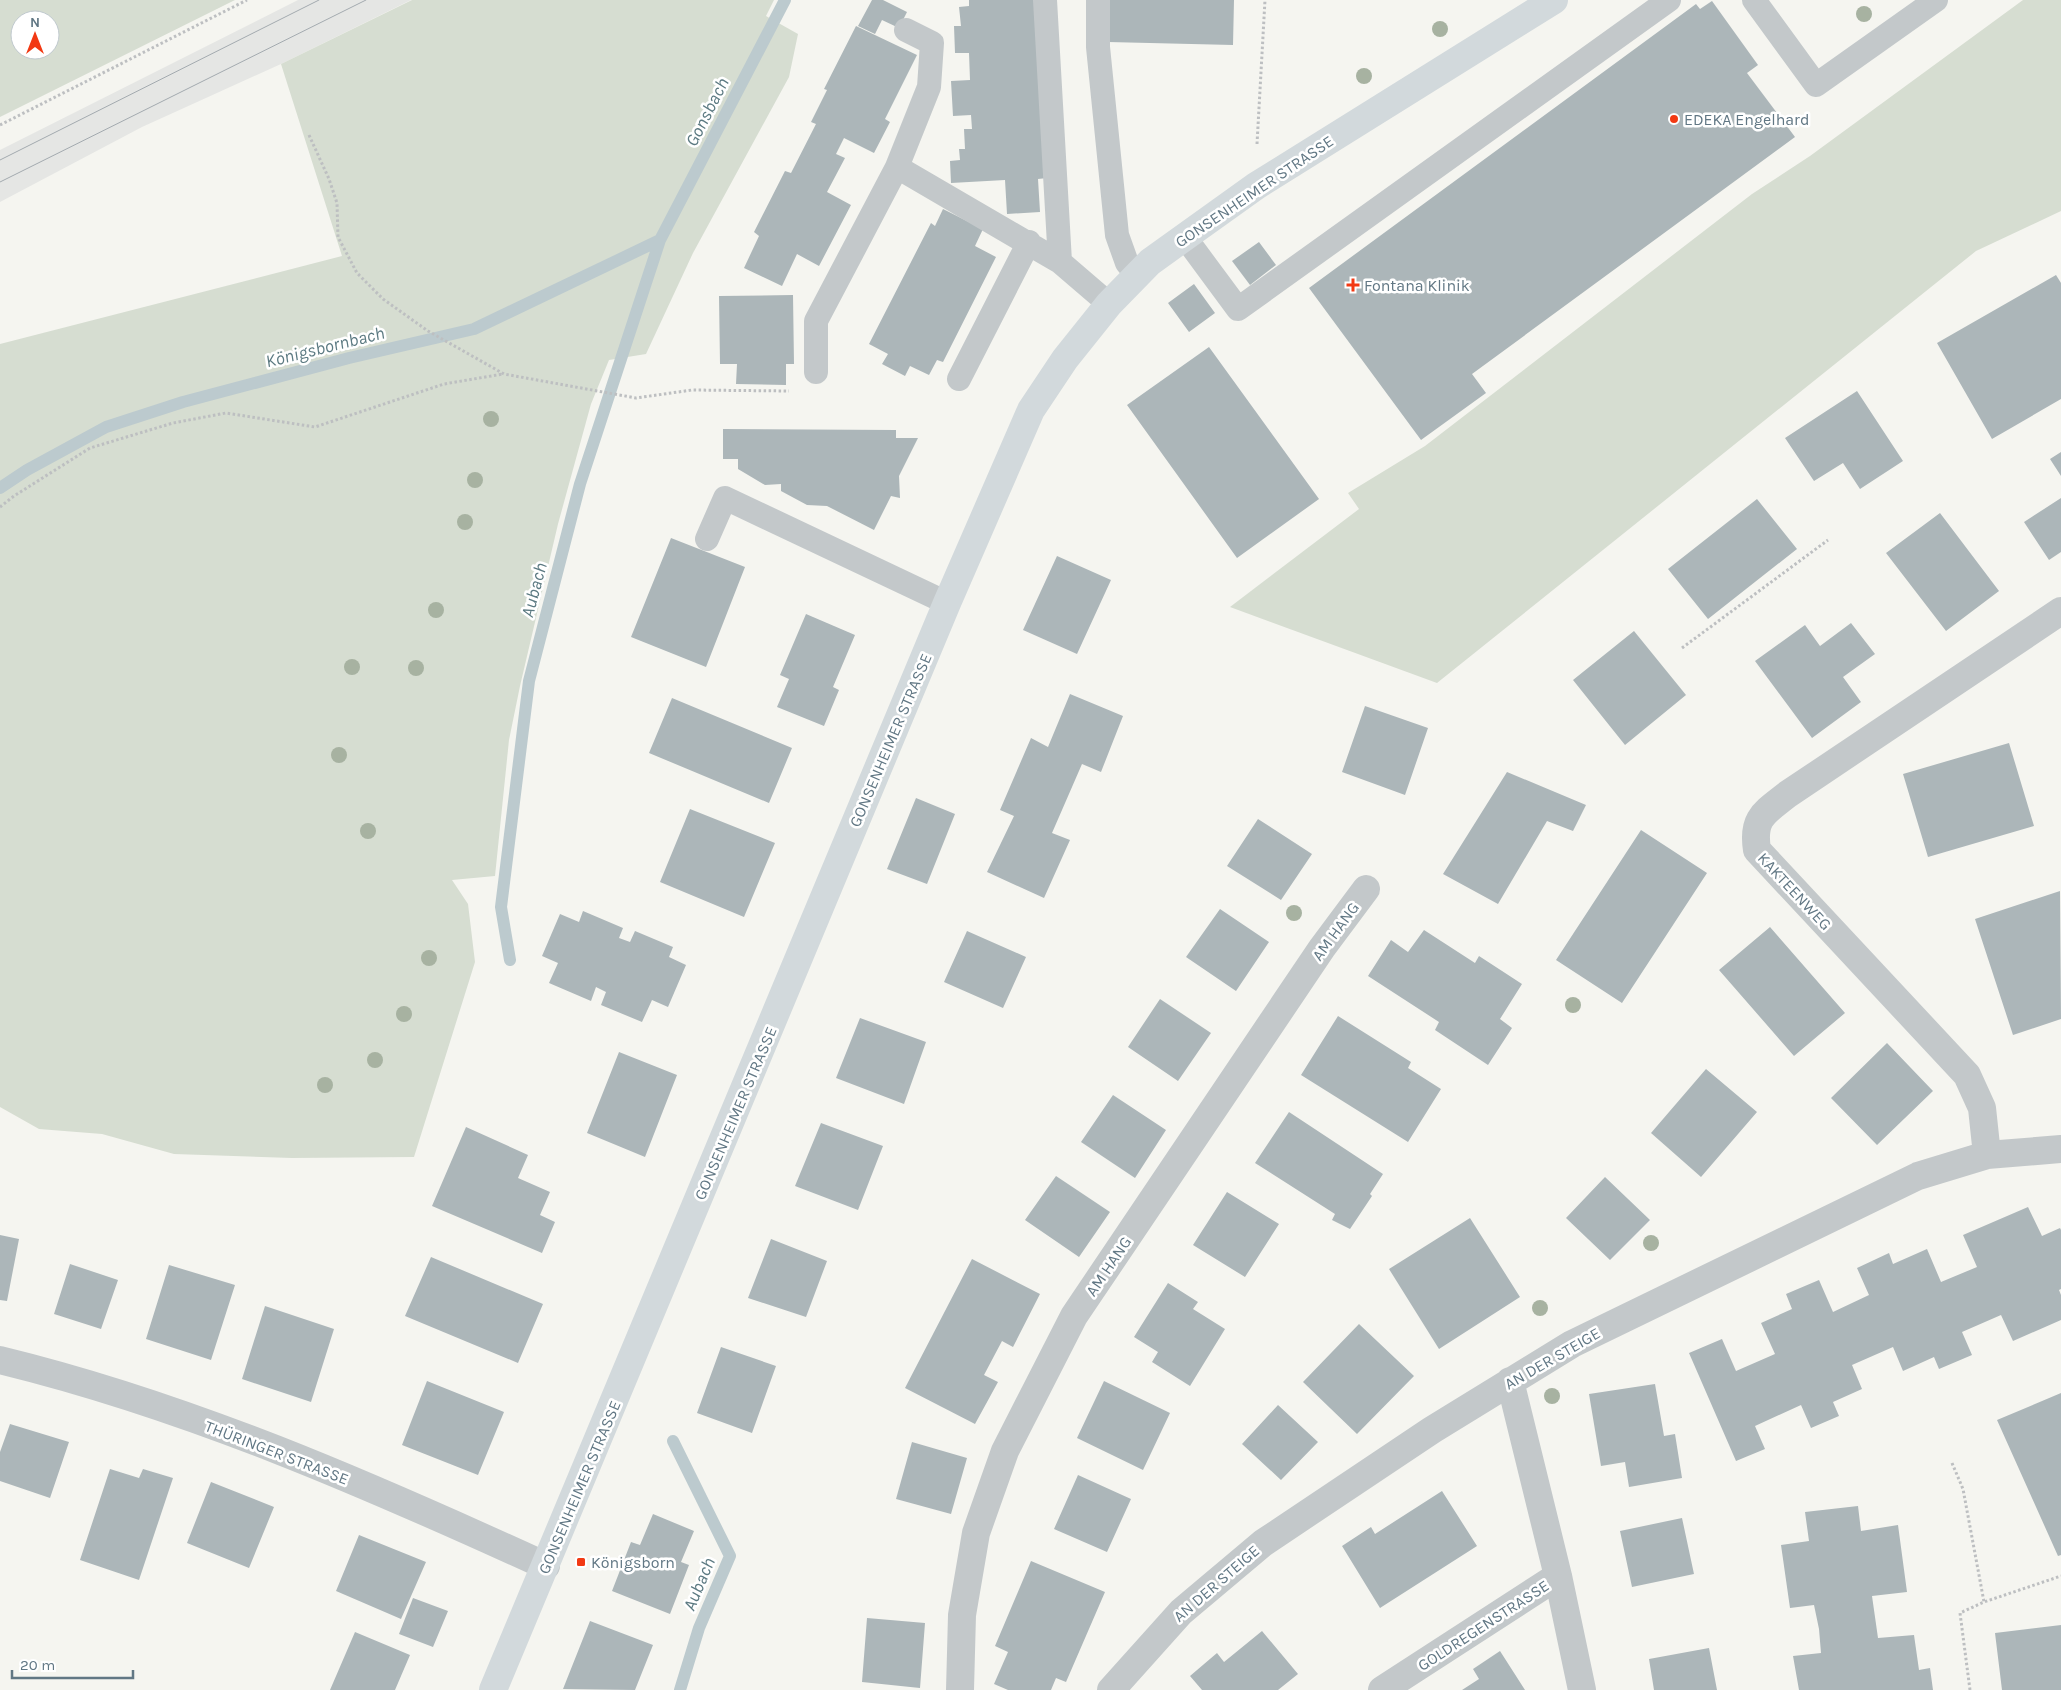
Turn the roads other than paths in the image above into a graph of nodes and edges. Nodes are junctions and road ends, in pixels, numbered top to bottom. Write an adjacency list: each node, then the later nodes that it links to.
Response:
1 (1045, 0): 11 (lane)
2 (1098, 0): 12 (lane)
3 (1554, 0): 9 (main road, GONSENHEIMER STRASSE)
4 (1669, 0): 9 (lane)
5 (1754, 0): 6 (lane)
6 (1936, 0)
7 (906, 30): 8 (lane)
8 (897, 166): 10 (lane); 14 (lane)
9 (1184, 236): 12 (main road, GONSENHEIMER STRASSE)
10 (1029, 242): 11 (lane); 15 (lane)
11 (1060, 262): 13 (lane)
12 (1136, 274): 13 (main road, GONSENHEIMER STRASSE)
13 (1109, 304): 17 (main road, GONSENHEIMER STRASSE)
14 (816, 372)
15 (959, 379)
16 (707, 538): 17 (lane)
17 (947, 603): 24 (main road, GONSENHEIMER STRASSE)
18 (2061, 612): 21 (street, KAKTEENWEG)
19 (1366, 889): 27 (street, AM HANG)
20 (2061, 1149): 21 (street, AN DER STEIGE)
21 (1987, 1155): 23 (street, AN DER STEIGE)
22 (0, 1360): 24 (street, THÜRINGER STRASSE)
23 (1510, 1382): 25 (street, GOLDREGENSTRASSE); 28 (street, AN DER STEIGE)
24 (546, 1566): 26 (main road, GONSENHEIMER STRASSE)
25 (1558, 1576): 29 (street, GOLDREGENSTRASSE); 30 (street, GOLDREGENSTRASSE)
26 (493, 1690)
27 (960, 1690)
28 (1110, 1690)
29 (1382, 1690)
30 (1582, 1690)

